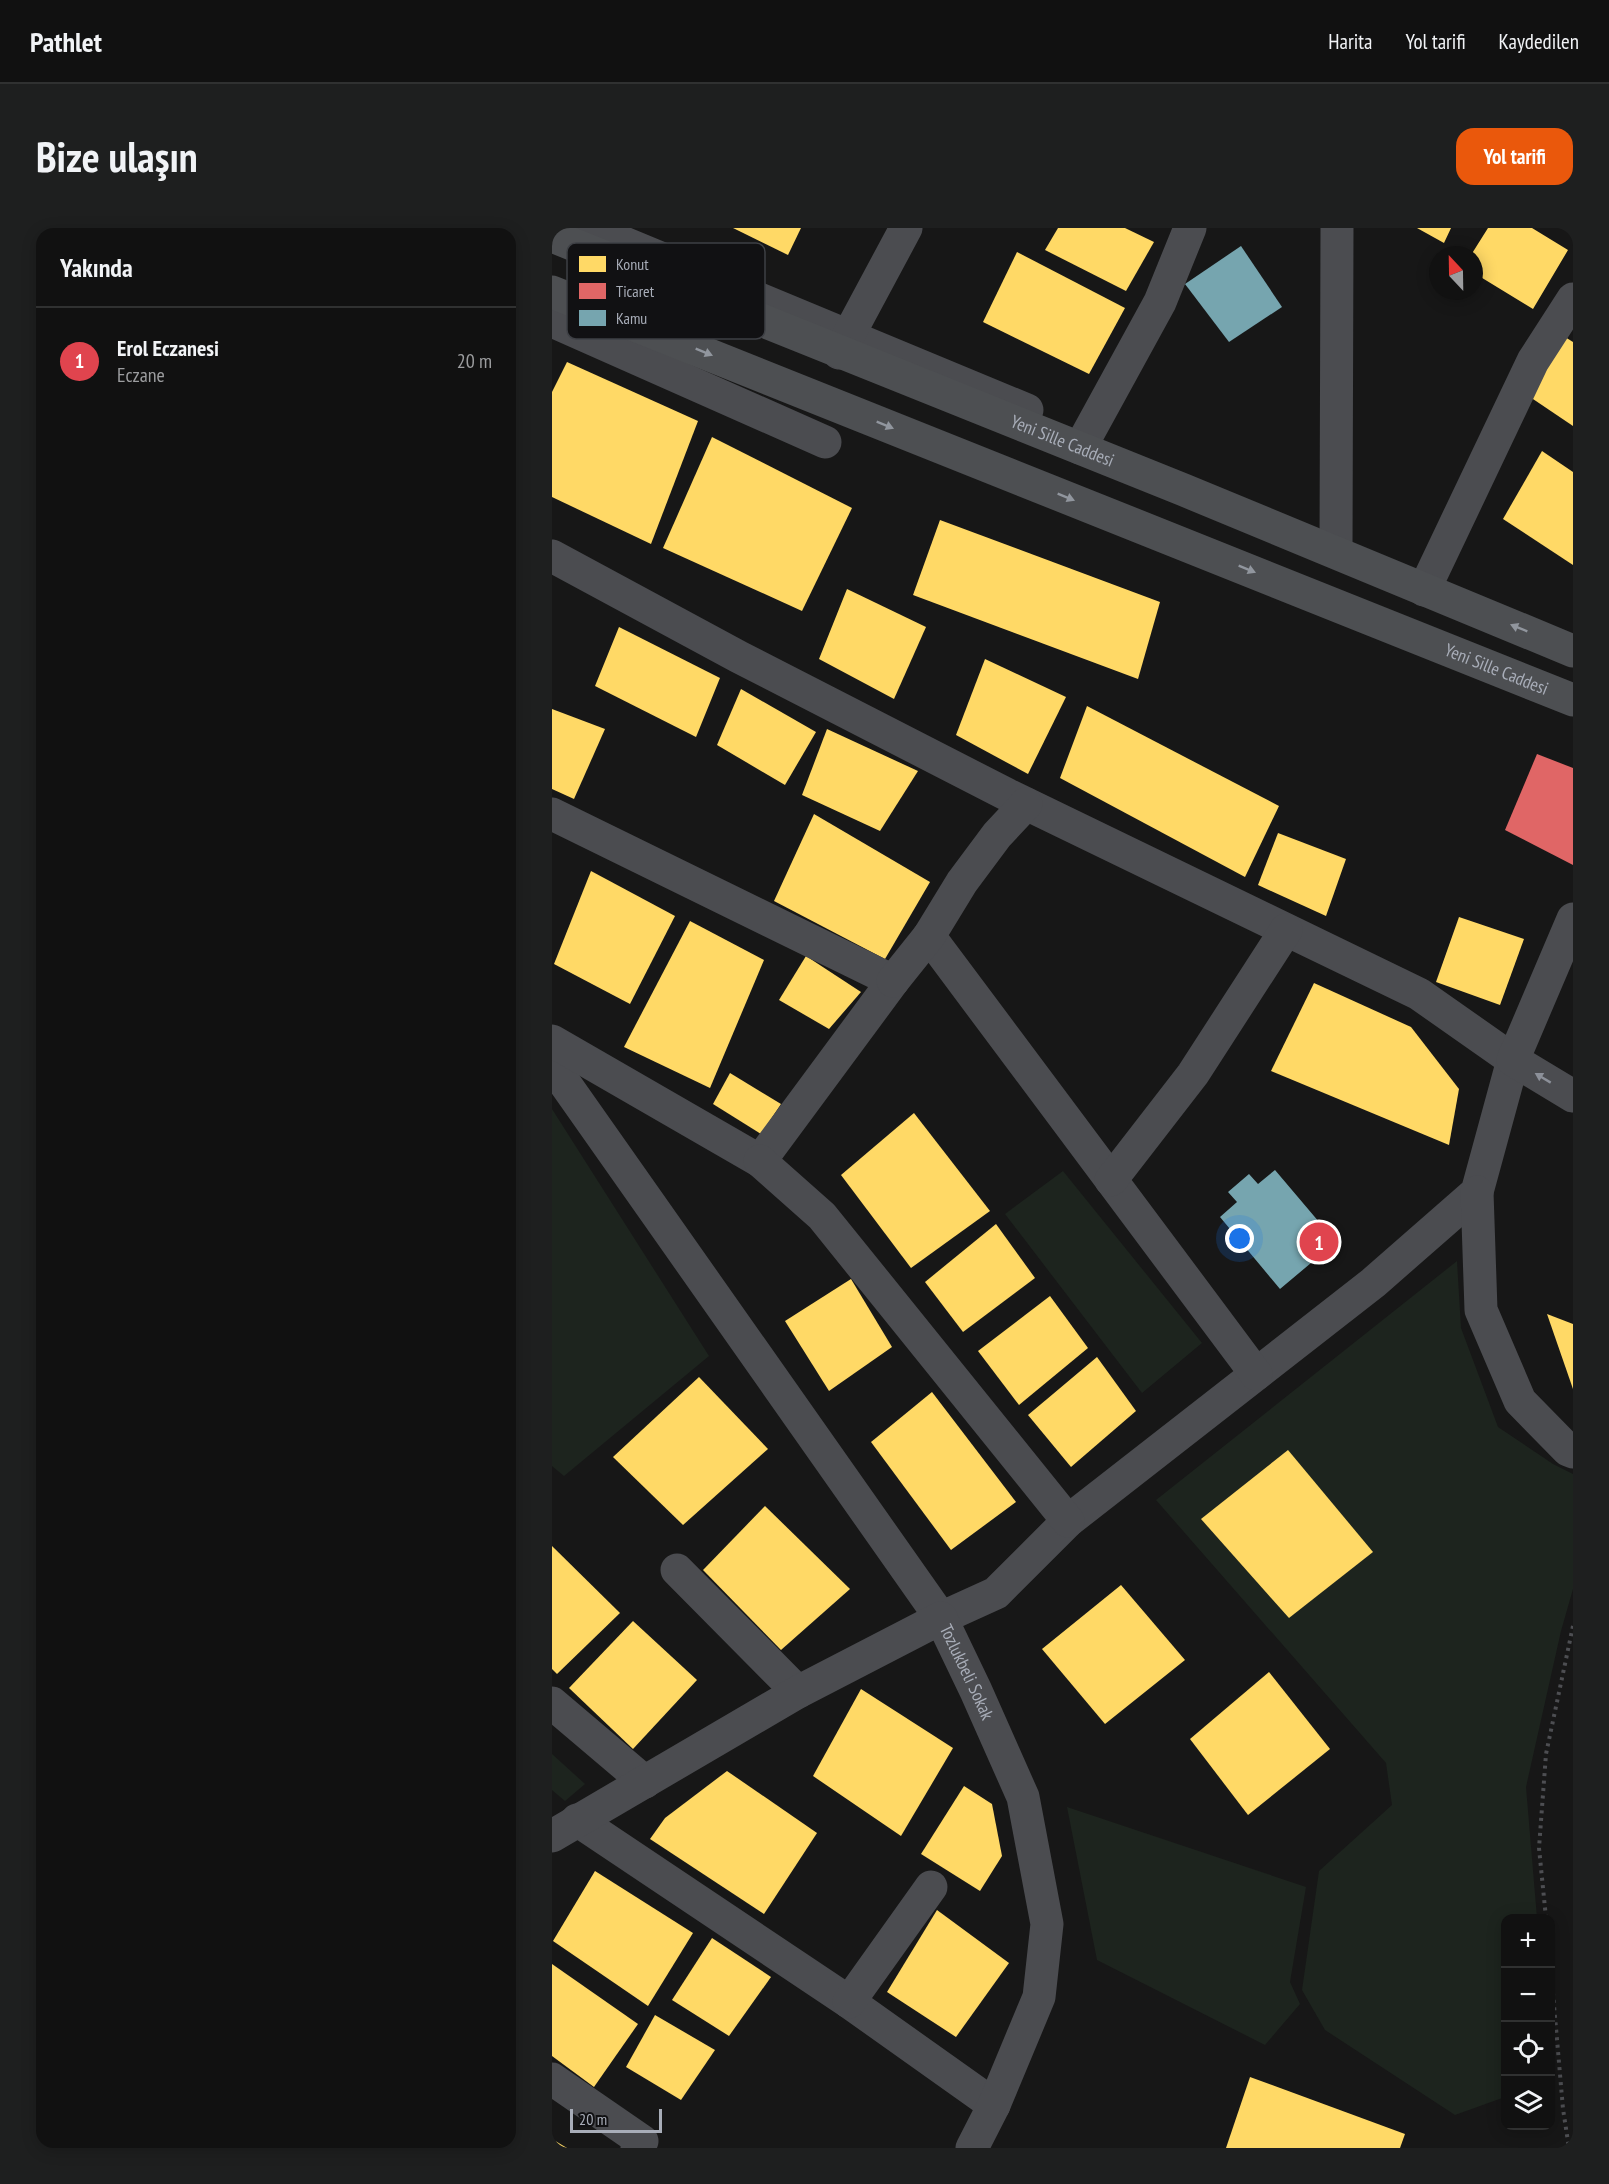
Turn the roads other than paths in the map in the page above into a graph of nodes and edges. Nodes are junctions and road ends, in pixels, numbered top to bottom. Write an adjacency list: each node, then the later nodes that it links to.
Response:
1 (588, 228): 8 (street)
2 (631, 228): 9 (street)
3 (906, 228): 19 (street)
4 (1190, 228): 20 (street)
5 (1336, 228): 23 (street)
6 (552, 236): 7 (main road, Yeni Sille Caddesi)
7 (569, 243)
8 (623, 243)
9 (624, 243)
10 (552, 292): 11 (main road, Yeni Sille Caddesi, one-way to 11)
11 (567, 298)
12 (1573, 299): 25 (street)
13 (765, 303): 20 (street)
14 (552, 321): 16 (street)
15 (765, 322): 19 (main road, Yeni Sille Caddesi)
16 (567, 328)
17 (593, 339): 21 (street)
18 (670, 339): 27 (main road, Yeni Sille Caddesi, one-way to 27)
19 (839, 352): 20 (main road, Yeni Sille Caddesi)
20 (1085, 439): 22 (street); 23 (main road, Yeni Sille Caddesi)
21 (825, 442)
22 (1312, 529)
23 (1336, 552): 25 (main road, Yeni Sille Caddesi)
24 (552, 556): 28 (street)
25 (1424, 590): 26 (main road, Yeni Sille Caddesi, one-way to 25)
26 (1573, 651)
27 (1573, 700)
28 (1026, 804): 31 (street); 32 (street)
29 (552, 814): 33 (street)
30 (1573, 919): 35 (street)
31 (1286, 930): 35 (street); 39 (street)
32 (929, 936): 33 (street); 39 (street)
33 (893, 981): 38 (street)
34 (552, 1041): 38 (street)
35 (1513, 1060): 37 (street, one-way to 35); 40 (street)
36 (552, 1065): 45 (street)
37 (1573, 1096)
38 (760, 1161): 43 (street)
39 (1111, 1180): 41 (street)
40 (1477, 1192): 41 (street); 42 (street)
41 (1256, 1374): 43 (street)
42 (1573, 1452)
43 (1068, 1521): 45 (street)
44 (677, 1570): 46 (street)
45 (942, 1618): 46 (street, Tozlukbeli Sokak); 53 (street, Tozlukbeli Sokak)
46 (798, 1692): 48 (street, Tozlukbeli Sokak)
47 (552, 1703): 48 (street)
48 (645, 1782): 49 (street, Tozlukbeli Sokak)
49 (565, 1828): 51 (street)
50 (931, 1887): 51 (street)
51 (849, 2002): 53 (street)
52 (552, 2079): 54 (street)
53 (993, 2105): 55 (street, Tozlukbeli Sokak)
54 (637, 2148)
55 (972, 2148)

